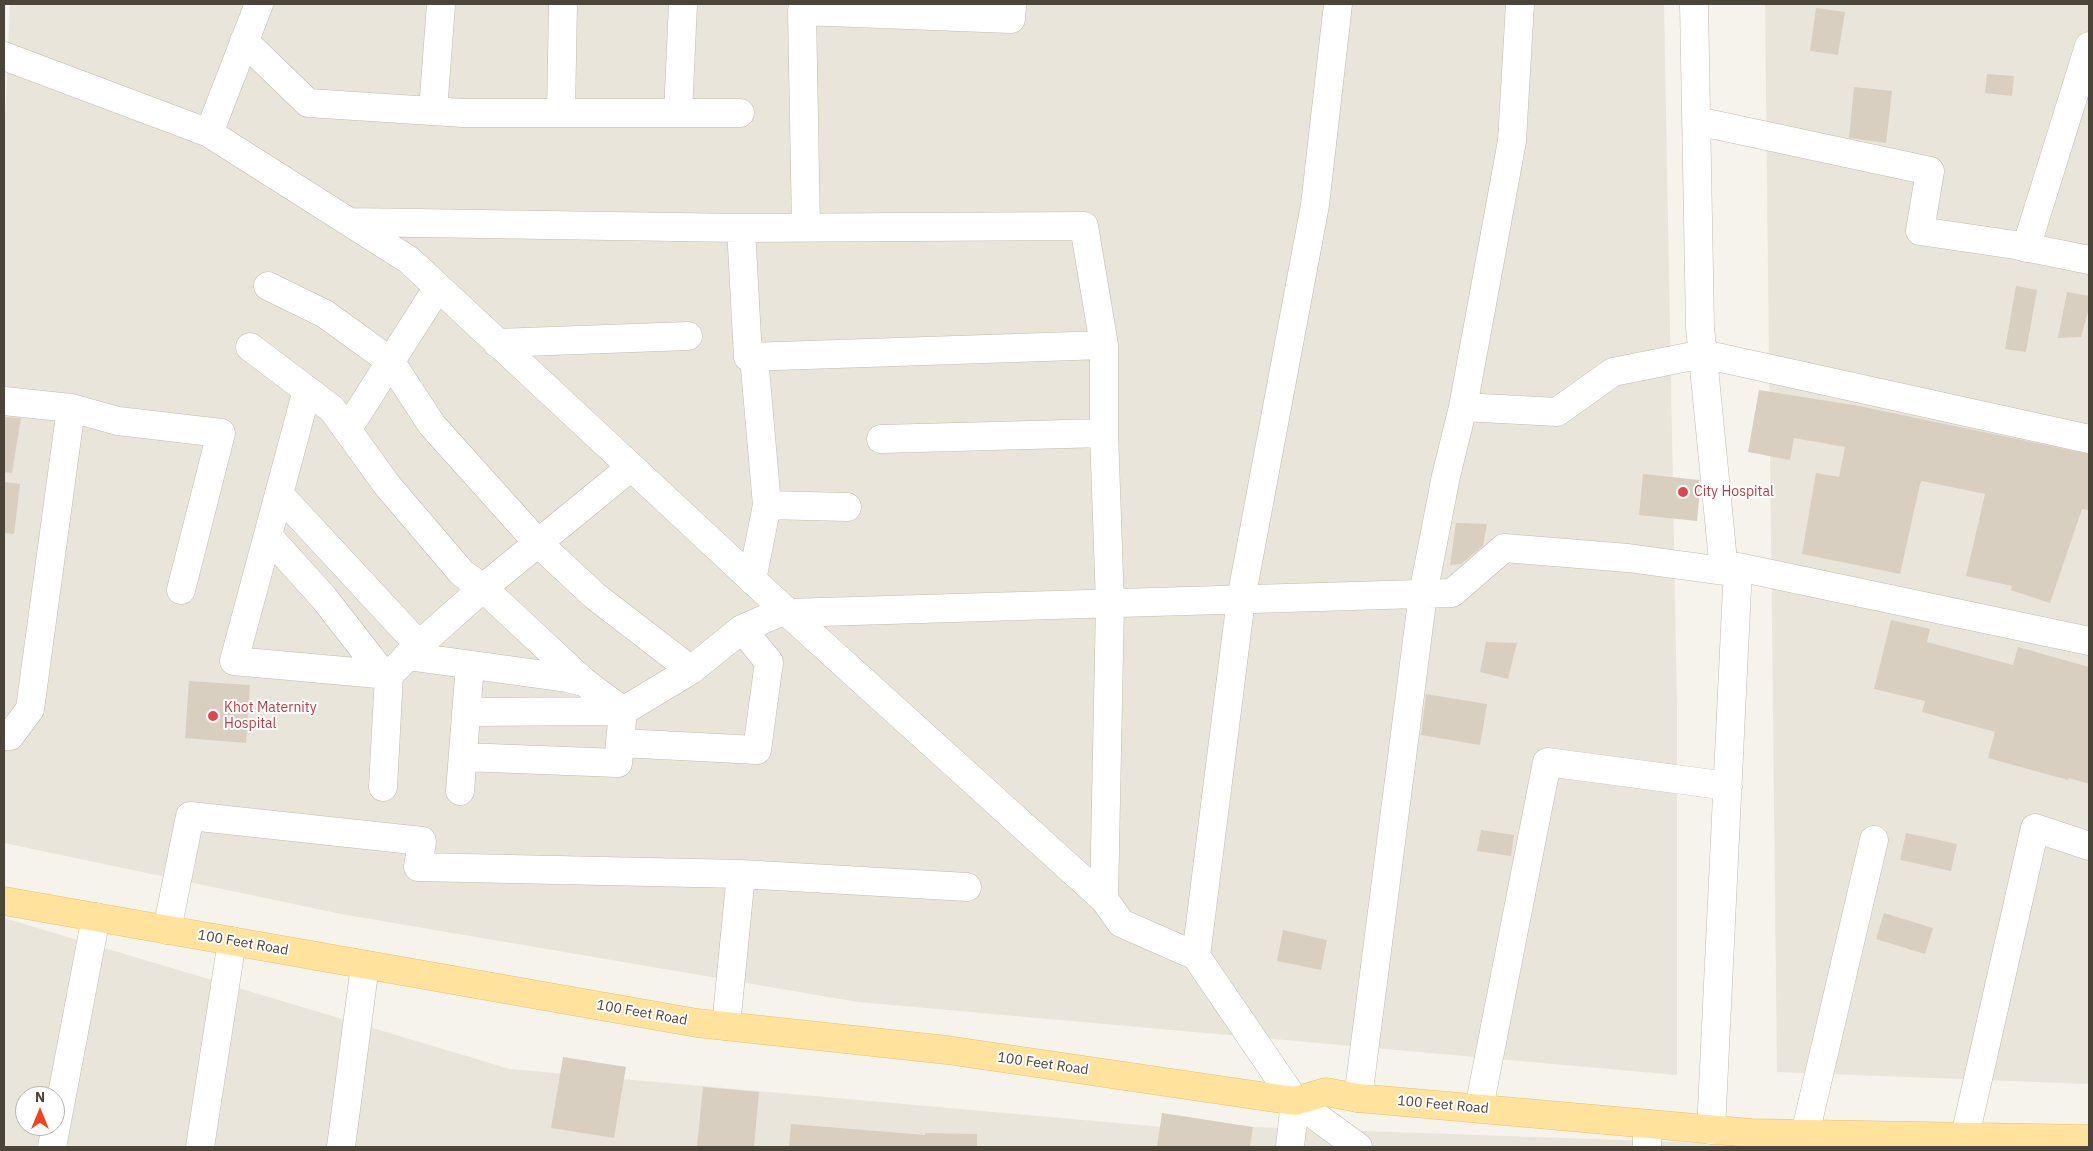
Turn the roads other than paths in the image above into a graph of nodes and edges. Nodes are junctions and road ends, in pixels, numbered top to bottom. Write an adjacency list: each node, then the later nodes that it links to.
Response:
1 (260, 4): 9 (street)
2 (441, 4): 13 (street)
3 (563, 4): 14 (street)
4 (684, 4): 15 (street)
5 (1012, 4): 21 (street)
6 (1338, 4): 52 (street)
7 (1520, 4): 35 (street)
8 (1694, 4): 17 (street)
9 (244, 42): 13 (street); 18 (street)
10 (2089, 46): 12 (street)
11 (4, 56): 18 (street)
12 (2081, 101): 22 (street)
13 (433, 111): 14 (street)
14 (561, 113): 15 (street)
15 (678, 113): 16 (street)
16 (740, 113)
17 (1697, 121): 22 (street); 30 (street)
18 (209, 133): 19 (street)
19 (350, 222): 20 (street); 25 (street)
20 (741, 228): 21 (street); 31 (street)
21 (806, 228): 28 (street)
22 (2026, 248): 23 (street)
23 (2089, 260)
24 (268, 286): 32 (street)
25 (438, 287): 27 (street); 32 (street)
26 (688, 336): 27 (street)
27 (497, 343): 41 (street)
28 (1104, 346): 31 (street); 38 (street)
29 (250, 347): 33 (street)
30 (1703, 354): 35 (street); 40 (street); 47 (street)
31 (754, 356): 43 (street)
32 (390, 361): 37 (street); 46 (street)
33 (307, 390): 37 (street); 42 (street)
34 (4, 401): 36 (street)
35 (1463, 407): 51 (street)
36 (71, 408): 50 (street); 64 (street)
37 (347, 430): 49 (street)
38 (1104, 433): 39 (street); 53 (street)
39 (881, 439)
40 (2089, 439)
41 (631, 467): 46 (street); 48 (street)
42 (279, 494): 45 (street); 58 (street)
43 (767, 505): 44 (street); 48 (street)
44 (848, 507)
45 (268, 536): 58 (street); 58 (street)
46 (538, 544): 49 (street); 60 (street)
47 (1731, 569): 51 (street); 56 (street); 67 (street)
48 (752, 580): 54 (street)
49 (483, 588): 58 (street); 61 (street)
50 (181, 590)
51 (1423, 594): 52 (street); 82 (street)
52 (1241, 600): 53 (street); 79 (street)
53 (1110, 604): 54 (street); 74 (street)
54 (786, 612): 55 (street); 57 (street); 74 (street)
55 (742, 629): 57 (street); 60 (street)
56 (2089, 641)
57 (769, 662): 65 (street)
58 (399, 663): 59 (street); 68 (street)
59 (470, 665): 61 (street); 63 (street)
60 (691, 670): 62 (street)
61 (584, 682): 62 (street)
62 (624, 711): 63 (street); 65 (street)
63 (466, 712): 66 (street)
64 (4, 736)
65 (621, 743): 66 (street)
66 (463, 757): 69 (street)
67 (1728, 786): 84 (street); 85 (street)
68 (384, 787)
69 (460, 791)
70 (1874, 840): 86 (street)
71 (2089, 846): 89 (street)
72 (741, 874): 73 (street); 77 (street); 81 (street)
73 (966, 887)
74 (1104, 899): 79 (street)
75 (4, 901): 76 (main road, 100 Feet Road)
76 (96, 917): 77 (main road, 100 Feet Road); 91 (street)
77 (167, 930): 78 (main road, 100 Feet Road)
78 (232, 941): 80 (main road, 100 Feet Road); 92 (street)
79 (1196, 956): 83 (street)
80 (365, 965): 81 (main road, 100 Feet Road); 93 (street)
81 (726, 1026): 83 (main road, 100 Feet Road)
82 (1358, 1098): 83 (main road, 100 Feet Road); 84 (main road, 100 Feet Road)
83 (1295, 1101): 94 (street); 95 (street)
84 (1479, 1108): 87 (main road, 100 Feet Road)
85 (1711, 1130): 86 (main road, 100 Feet Road); 87 (main road, 100 Feet Road)
86 (1804, 1134): 89 (main road, 100 Feet Road)
87 (1647, 1136)
88 (2089, 1138): 90 (main road, 100 Feet Road)
89 (1963, 1142): 90 (main road, 100 Feet Road)
90 (2056, 1143)
91 (52, 1147)
92 (200, 1147)
93 (341, 1147)
94 (1290, 1147)
95 (1358, 1147)

